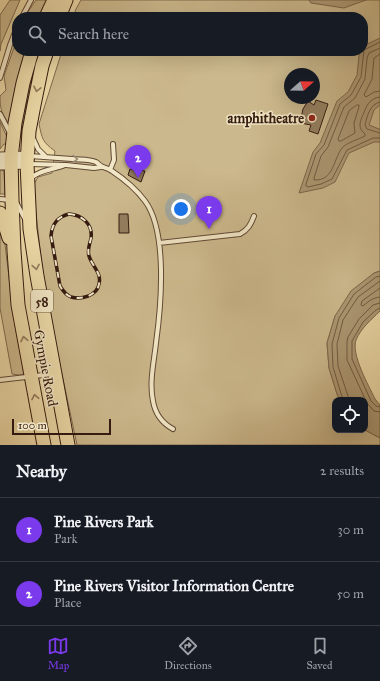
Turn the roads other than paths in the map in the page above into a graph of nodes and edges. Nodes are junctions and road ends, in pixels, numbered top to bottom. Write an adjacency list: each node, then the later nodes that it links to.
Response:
1 (31, 0): 4 (lane)
2 (54, 0): 5 (highway)
3 (66, 0): 6 (highway)
4 (25, 12)
5 (48, 12)
6 (61, 12)
7 (12, 40): 10 (lane)
8 (31, 56): 13 (highway, Gympie Road / 58)
9 (45, 56): 12 (highway, Gympie Road / 58, one-way to 12)
10 (0, 78)
11 (0, 114): 13 (lane)
12 (30, 131): 15 (lane); 16 (highway, Gympie Road / 58)
13 (14, 139): 17 (highway, Gympie Road / 58)
14 (113, 144): 20 (lane)
15 (47, 157): 16 (lane); 19 (lane, one-way to 19)
16 (27, 160): 17 (street); 18 (lane); 21 (highway, Gympie Road / 58)
17 (6, 161): 22 (highway, Gympie Road / 58)
18 (66, 165): 19 (lane); 21 (lane)
19 (101, 167): 20 (lane)
20 (110, 170): 26 (lane)
21 (28, 182): 25 (highway, Gympie Road / 58)
22 (6, 200): 25 (lane, Gympie Road); 27 (highway, Gympie Road / 58)
23 (0, 213): 27 (highway)
24 (254, 216): 26 (lane)
25 (30, 228): 28 (highway, Gympie Road / 58, one-way to 28)
26 (159, 243): 31 (lane)
27 (14, 251): 29 (highway, Gympie Road / 58, one-way to 27)
28 (55, 374): 29 (lane); 33 (highway, Gympie Road / 58)
29 (31, 377): 30 (lane); 32 (highway, Gympie Road / 58, one-way to 29)
30 (0, 380)
31 (173, 429)
32 (44, 445)
33 (68, 445)

